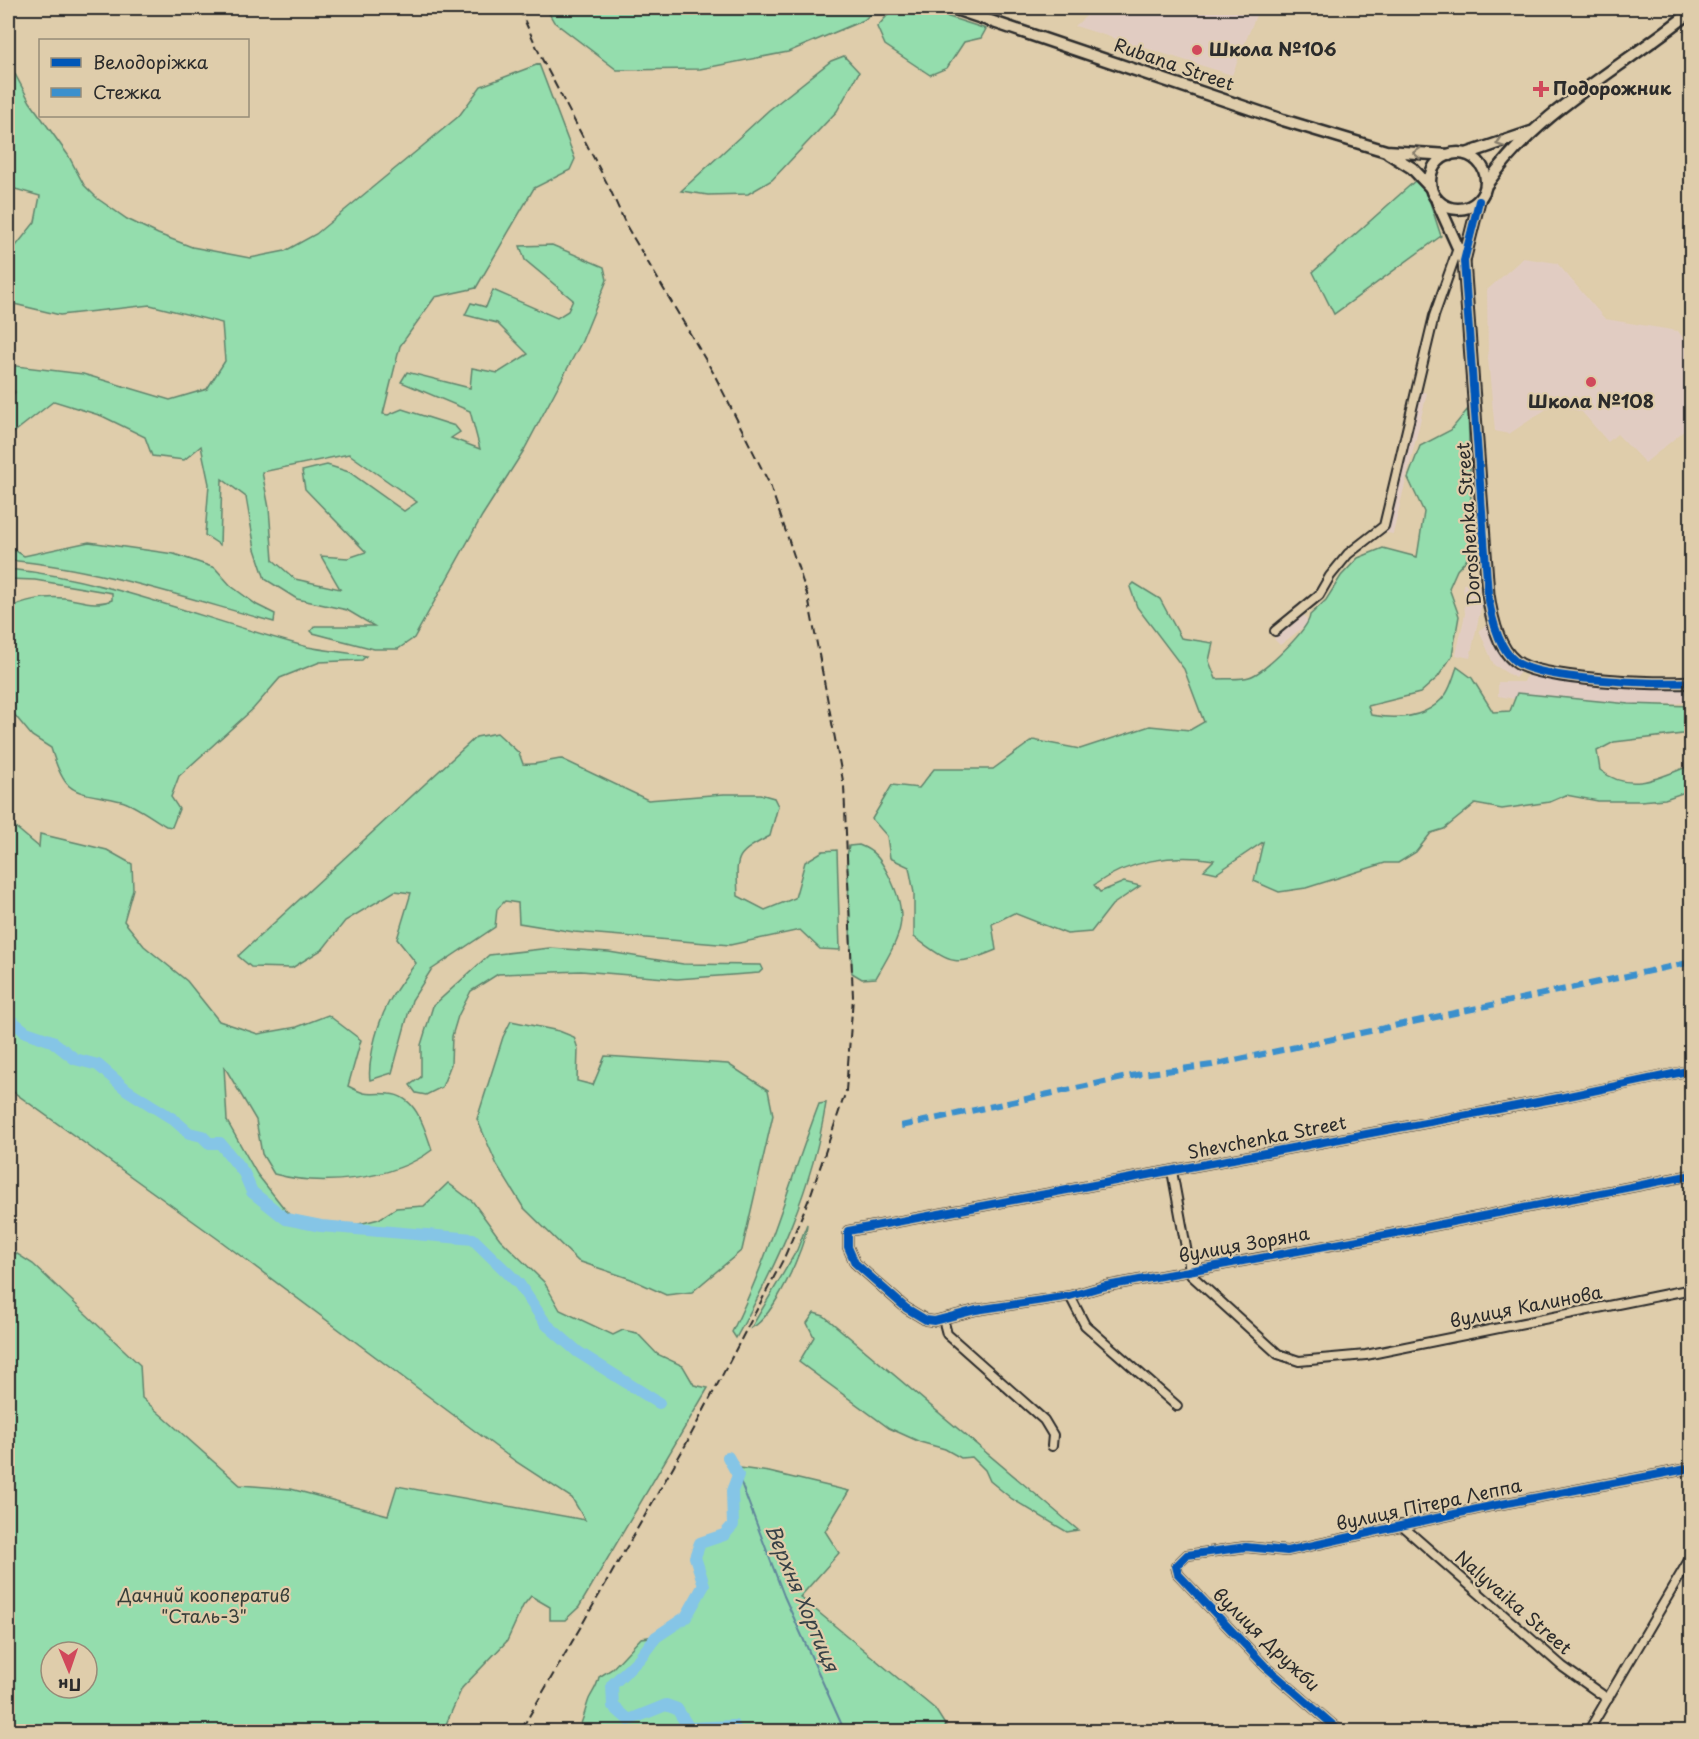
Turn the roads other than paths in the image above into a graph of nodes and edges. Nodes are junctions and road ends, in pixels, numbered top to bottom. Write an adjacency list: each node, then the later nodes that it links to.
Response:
1 (952, 8): 4 (street, Rubana Street)
2 (1692, 11): 3 (street)
3 (1535, 131): 5 (street, one-way to 5); 7 (street)
4 (1386, 151): 6 (street, Rubana Street, one-way to 4); 8 (street, Rubana Street)
5 (1466, 154): 6 (street); 7 (street)
6 (1449, 155): 8 (street)
7 (1487, 184): 9 (street)
8 (1433, 194): 9 (street); 10 (street, Doroshenka Street)
9 (1479, 201): 11 (street, Doroshenka Street)
10 (1458, 248): 11 (street, Doroshenka Street); 12 (street)
11 (1464, 261): 13 (street, Doroshenka Street)
12 (1275, 631)
13 (1692, 682)
14 (1692, 1070): 15 (street, Shevchenka Street)
15 (1172, 1171): 17 (street, Shevchenka Street); 18 (street)
16 (1692, 1175): 18 (street, вулиця Зоряна)
17 (848, 1231): 21 (street, вулиця Зоряна)
18 (1189, 1270): 19 (street, вулиця Калинова); 20 (street, вулиця Зоряна)
19 (1692, 1289)
20 (1070, 1296): 21 (street, вулиця Зоряна); 22 (street)
21 (943, 1319): 23 (street)
22 (1178, 1406)
23 (1052, 1446)
24 (1692, 1468): 25 (street, вулиця Пітера Леппа)
25 (1401, 1526): 27 (street, вулиця Пітера Леппа); 28 (street, Nalyvaika Street)
26 (1692, 1555): 28 (street)
27 (1176, 1566): 29 (street, вулиця Дружби)
28 (1608, 1699): 30 (street)
29 (1341, 1731)
30 (1588, 1731)

